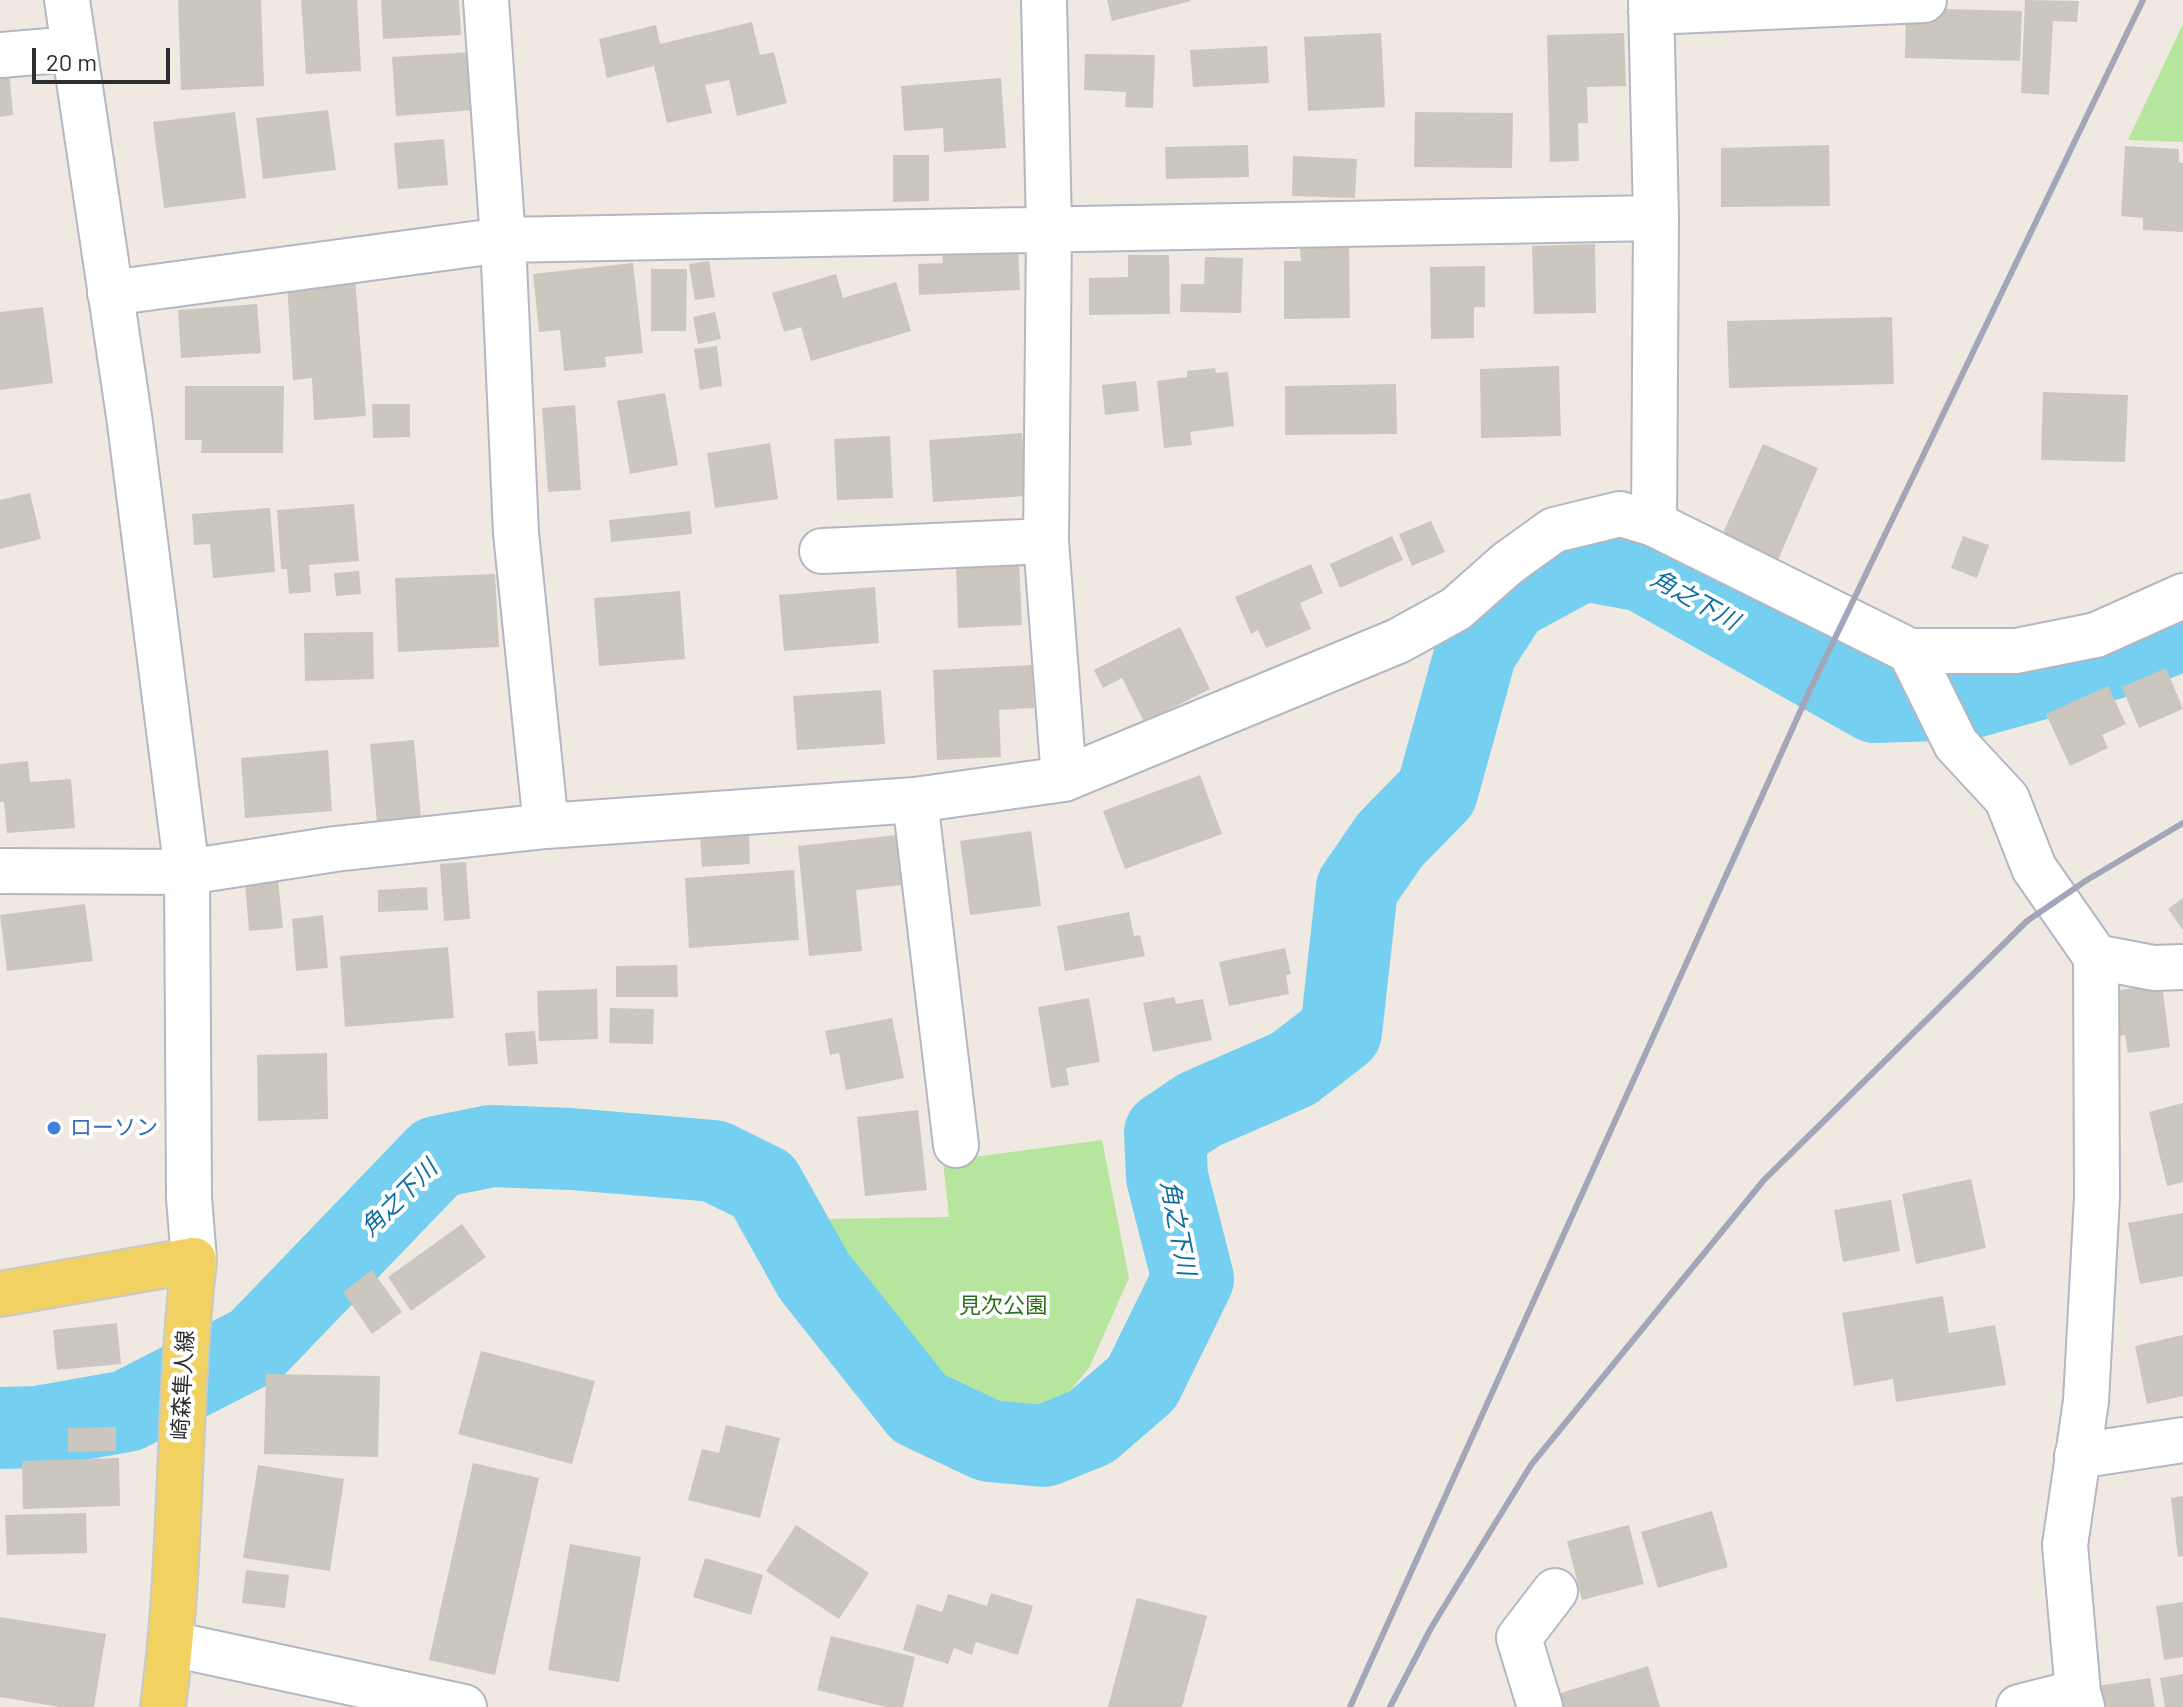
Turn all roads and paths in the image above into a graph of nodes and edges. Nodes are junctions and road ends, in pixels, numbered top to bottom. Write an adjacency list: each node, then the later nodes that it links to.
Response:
1 (67, 0): 6 (street)
2 (486, 0): 10 (street)
3 (1044, 0): 9 (street)
4 (1924, 0): 5 (street)
5 (1651, 6): 8 (street)
6 (73, 49): 7 (street); 11 (street)
7 (0, 55)
8 (1656, 218): 9 (street); 12 (street)
9 (1049, 230): 10 (street); 13 (street)
10 (503, 240): 11 (street); 19 (street)
11 (110, 293): 21 (street)
12 (1654, 524): 16 (street); 17 (street)
13 (1046, 541): 14 (street); 17 (street)
14 (822, 551)
15 (2183, 596): 16 (street)
16 (1915, 659): 22 (street)
17 (1064, 779): 18 (street)
18 (915, 800): 19 (street); 24 (street)
19 (546, 826): 21 (street)
20 (0, 871): 21 (street)
21 (187, 872): 25 (street)
22 (2096, 957): 23 (street); 28 (street)
23 (2183, 967)
24 (956, 1145)
25 (194, 1260): 26 (main road); 30 (main road, 崎森隼人線)
26 (0, 1294)
27 (2183, 1440): 28 (street)
28 (2077, 1456): 31 (street)
29 (1555, 1591): 34 (street)
30 (172, 1644): 32 (main road, 崎森隼人線); 33 (street)
31 (2080, 1699): 35 (street)
32 (163, 1707)
33 (464, 1707)
34 (1540, 1707)
35 (2019, 1707)

